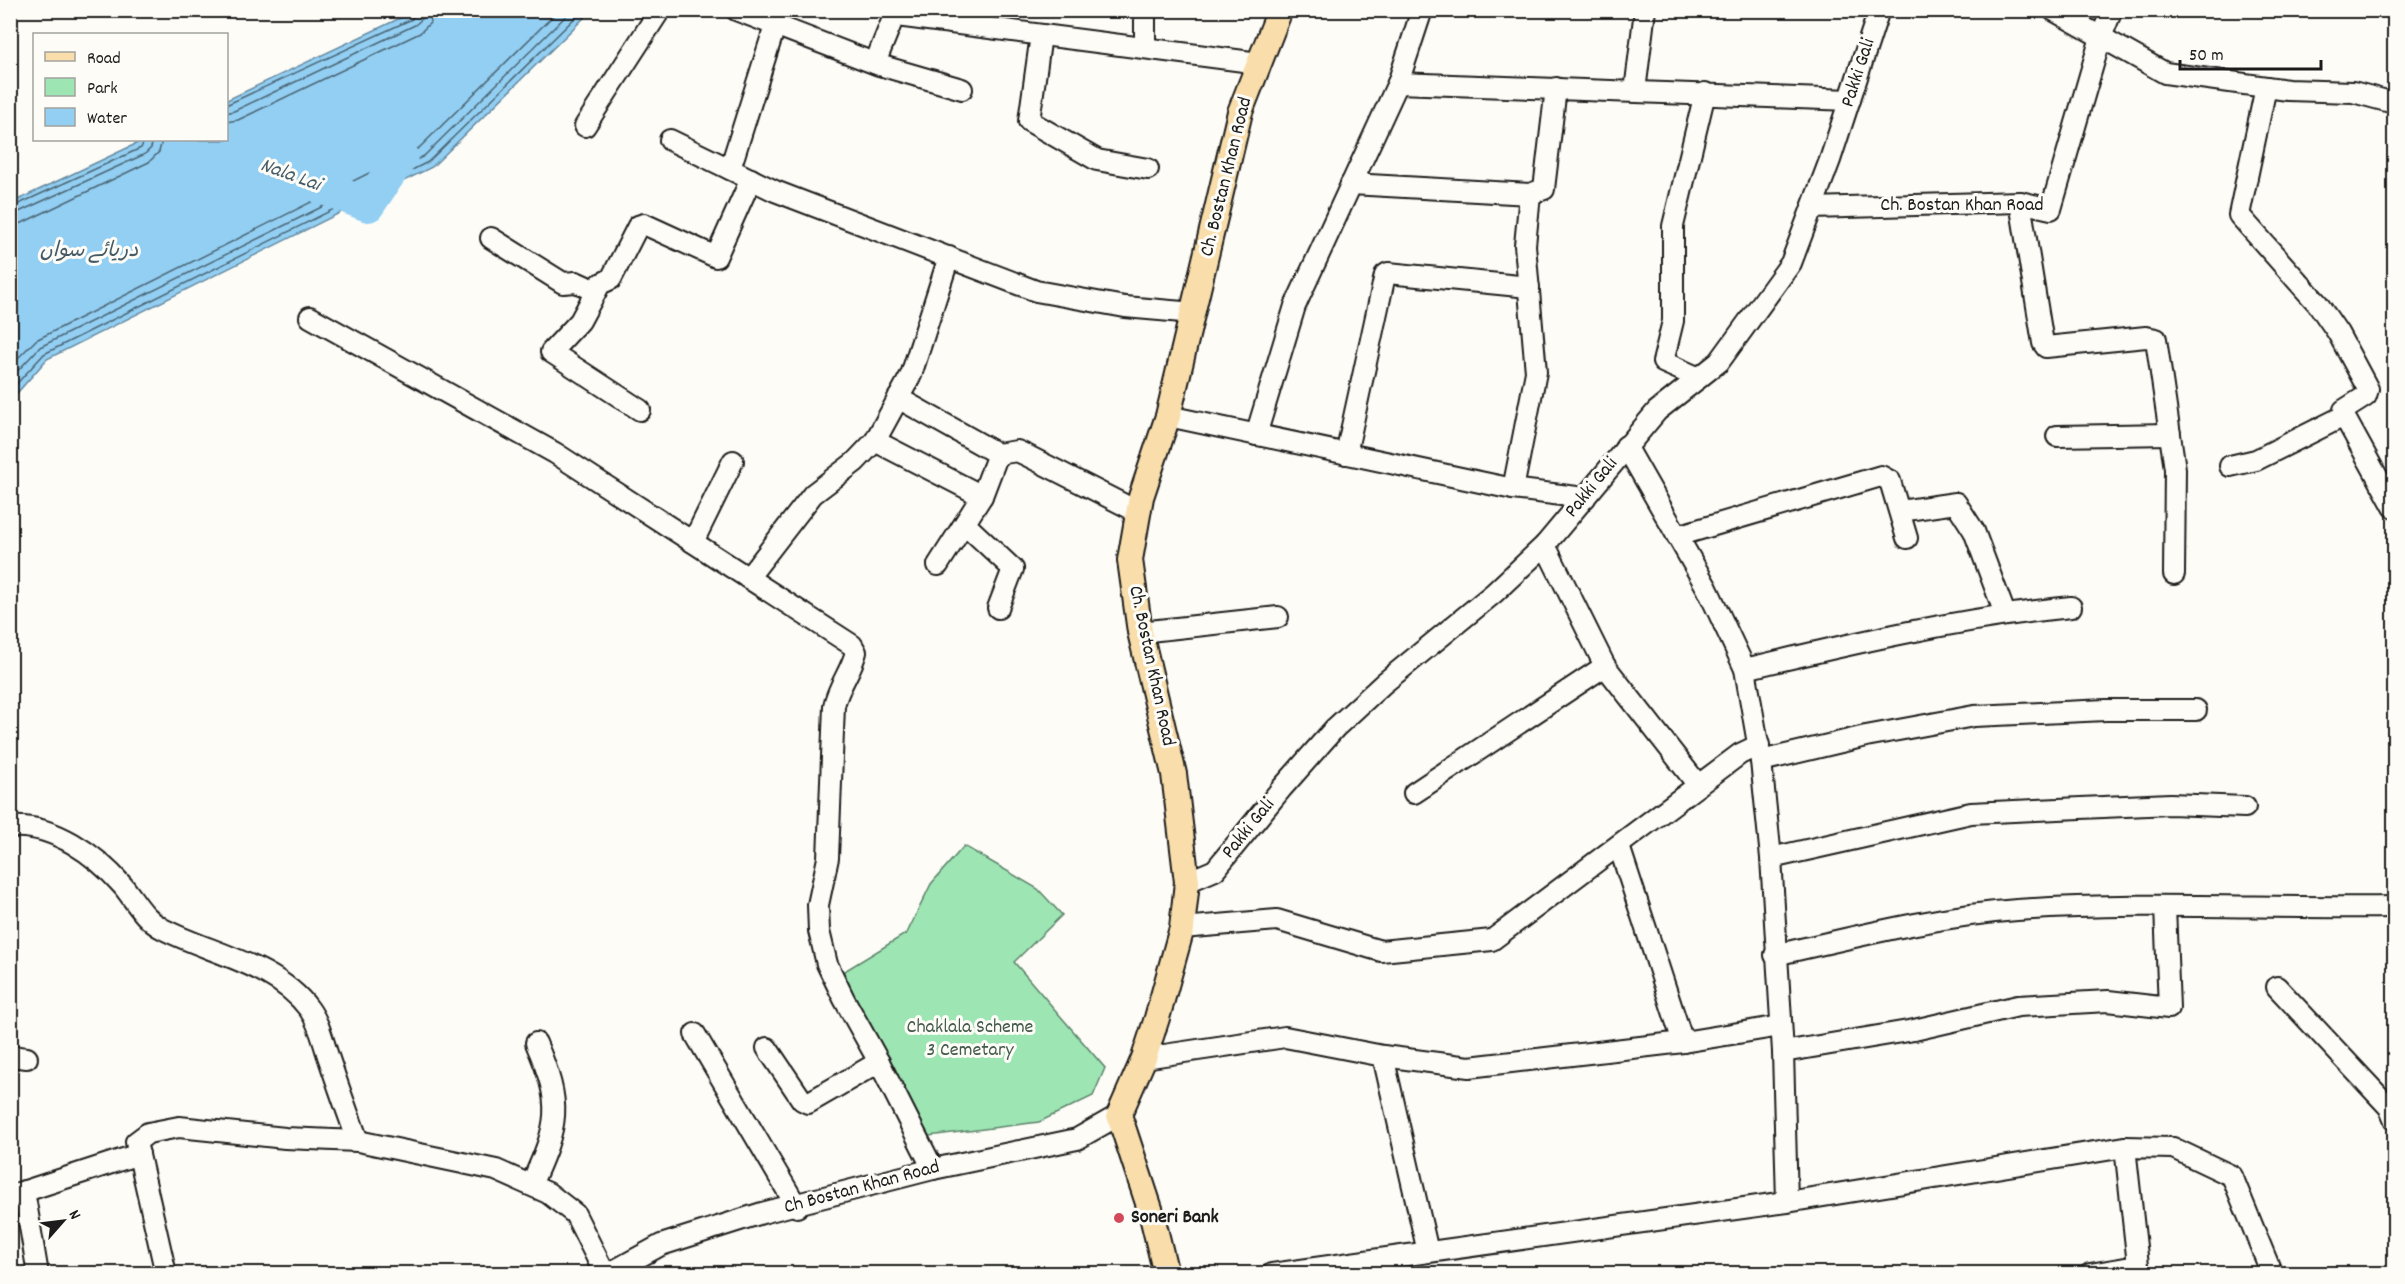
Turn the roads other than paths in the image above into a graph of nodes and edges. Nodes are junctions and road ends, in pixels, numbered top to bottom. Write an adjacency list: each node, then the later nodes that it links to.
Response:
1 (660, 10): 25 (street)
2 (736, 10): 10 (street)
3 (1145, 10): 14 (street)
4 (1280, 10): 16 (main road, Ch. Bostan Khan Road)
5 (1422, 10): 17 (street)
6 (1645, 10): 21 (street)
7 (1879, 10): 23 (street, Pakki Gali)
8 (2053, 10): 13 (street)
9 (2112, 10): 13 (street, Ch. Bostan Khan Road)
10 (758, 15): 11 (street)
11 (776, 26): 15 (street); 27 (street)
12 (1041, 35): 14 (street); 15 (street); 28 (street)
13 (2101, 37): 18 (street); 32 (street, Ch. Bostan Khan Road)
14 (1145, 48): 16 (street)
15 (875, 63): 20 (street)
16 (1259, 63): 38 (main road, Ch. Bostan Khan Road)
17 (1398, 83): 19 (street); 30 (street)
18 (2266, 87): 24 (street); 44 (street)
19 (1556, 88): 21 (street); 31 (street)
20 (962, 90)
21 (1635, 91): 22 (street)
22 (1705, 93): 23 (street); 40 (street)
23 (1850, 100): 33 (street, Pakki Gali)
24 (2394, 103)
25 (585, 126)
26 (670, 140): 27 (street)
27 (730, 169): 29 (street)
28 (1148, 169)
29 (751, 179): 35 (street); 37 (street)
30 (1351, 184): 31 (street); 46 (street)
31 (1530, 194): 36 (street)
32 (2020, 202): 33 (street, Ch. Bostan Khan Road); 45 (street)
33 (1812, 208): 40 (street, Pakki Gali)
34 (491, 238): 37 (street)
35 (949, 257): 38 (street); 41 (street)
36 (1529, 287): 51 (street); 54 (street)
37 (596, 291): 42 (street)
38 (1194, 313): 43 (main road, Ch. Bostan Khan Road)
39 (310, 317): 63 (street)
40 (1699, 378): 49 (street, Pakki Gali)
41 (898, 398): 48 (street); 50 (street)
42 (640, 410)
43 (1168, 416): 46 (street); 59 (main road, Ch. Bostan Khan Road)
44 (2344, 416): 53 (street); 57 (street)
45 (2170, 434): 47 (street); 66 (street)
46 (1256, 435): 51 (street)
47 (2057, 436)
48 (875, 441): 55 (street); 67 (street)
49 (1626, 446): 56 (street, Pakki Gali); 61 (street)
50 (998, 454): 55 (street); 59 (street)
51 (1346, 454): 54 (street)
52 (733, 461): 63 (street)
53 (2230, 466)
54 (1513, 489): 56 (street)
55 (982, 496): 60 (street)
56 (1585, 498): 64 (street, Pakki Gali)
57 (2394, 507)
58 (1900, 511): 61 (street); 62 (street); 70 (street)
59 (1138, 512): 72 (main road, Ch. Bostan Khan Road)
60 (965, 524): 65 (street); 69 (street)
61 (1677, 536): 74 (street)
62 (1907, 538)
63 (693, 543): 67 (street)
64 (1545, 544): 73 (street); 83 (street, Pakki Gali)
65 (938, 565)
66 (2174, 574)
67 (748, 578): 97 (street)
68 (2071, 607): 70 (street)
69 (998, 608)
70 (2005, 614): 74 (street)
71 (1278, 617): 72 (street)
72 (1140, 632): 83 (main road, Ch. Bostan Khan Road)
73 (1605, 666): 77 (street); 78 (street)
74 (1745, 669): 76 (street)
75 (2196, 710): 76 (street)
76 (1760, 753): 77 (street); 82 (street)
77 (1698, 785): 81 (street)
78 (1414, 793)
79 (2245, 807): 82 (street)
80 (10, 827): 100 (street)
81 (1619, 846): 86 (street); 91 (street)
82 (1771, 858): 87 (street)
83 (1187, 882): 86 (main road, Ch. Bostan Khan Road)
84 (2165, 907): 85 (street); 87 (street); 94 (street)
85 (2394, 907)
86 (1182, 928): 96 (main road, Ch. Bostan Khan Road)
87 (1775, 955): 89 (street)
88 (2277, 987): 99 (street)
89 (1781, 1026): 91 (street); 94 (street)
90 (695, 1034): 107 (street)
91 (1683, 1042): 95 (street)
92 (536, 1043): 104 (street)
93 (767, 1048): 97 (street)
94 (1784, 1052): 106 (street)
95 (1383, 1056): 96 (street); 108 (street)
96 (1144, 1058): 98 (main road, Ch. Bostan Khan Road)
97 (879, 1062): 103 (street)
98 (1119, 1115): 103 (street, Ch Bostan Khan Road); 113 (main road)
99 (2394, 1119)
100 (357, 1141): 102 (street); 104 (street)
101 (2125, 1148): 106 (street); 109 (street); 116 (street)
102 (139, 1154): 105 (street); 111 (street)
103 (933, 1169): 107 (street, Ch Bostan Khan Road)
104 (531, 1185): 112 (street)
105 (17, 1193): 110 (street)
106 (1788, 1202): 108 (street)
107 (797, 1207): 112 (street, Ch Bostan Khan Road)
108 (1428, 1252): 114 (street)
109 (2138, 1270): 115 (street)
110 (38, 1274)
111 (166, 1274)
112 (607, 1274)
113 (1166, 1274)
114 (1272, 1274)
115 (2090, 1274)
116 (2272, 1274)

